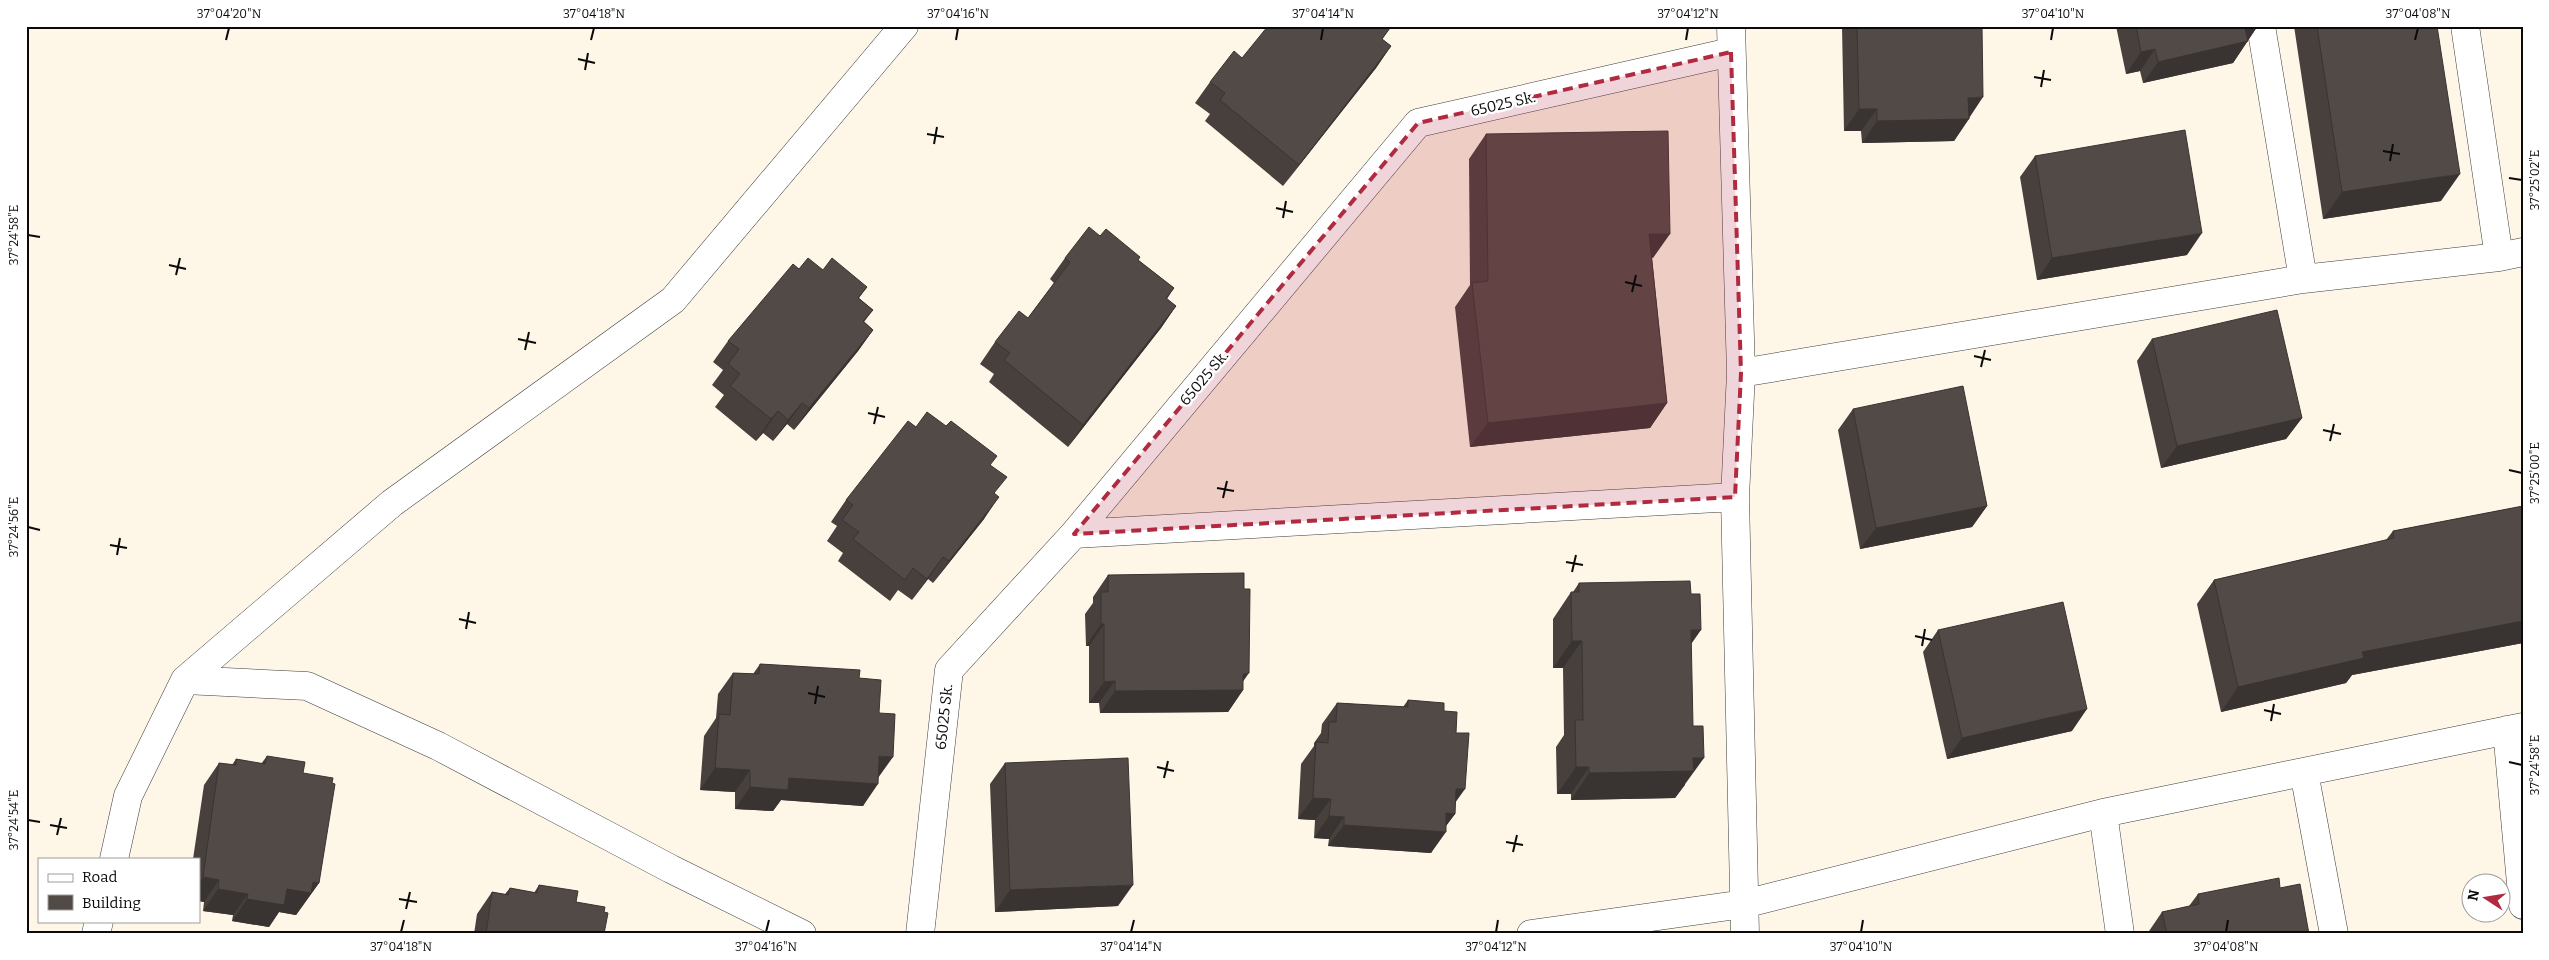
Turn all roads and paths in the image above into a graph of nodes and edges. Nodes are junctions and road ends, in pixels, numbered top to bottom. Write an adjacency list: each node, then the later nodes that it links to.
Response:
1 (904, 26): 10 (street)
2 (2261, 26): 6 (street)
3 (2465, 26): 5 (street)
4 (1731, 39): 7 (street); 9 (street, 65025 Sk.)
5 (2511, 254): 6 (street)
6 (2303, 279): 7 (street)
7 (1741, 373): 8 (street)
8 (1735, 497): 9 (street); 15 (street)
9 (1074, 534): 18 (street, 65025 Sk.)
10 (185, 680): 14 (street); 17 (street)
11 (2515, 728): 12 (street); 16 (street)
12 (2304, 772): 13 (street); 22 (street)
13 (2103, 813): 15 (street); 21 (street)
14 (114, 858)
15 (1744, 904): 19 (street); 20 (street)
16 (2523, 905)
17 (802, 934)
18 (920, 934)
19 (1531, 934)
20 (1745, 934)
21 (2120, 934)
22 (2334, 934)

